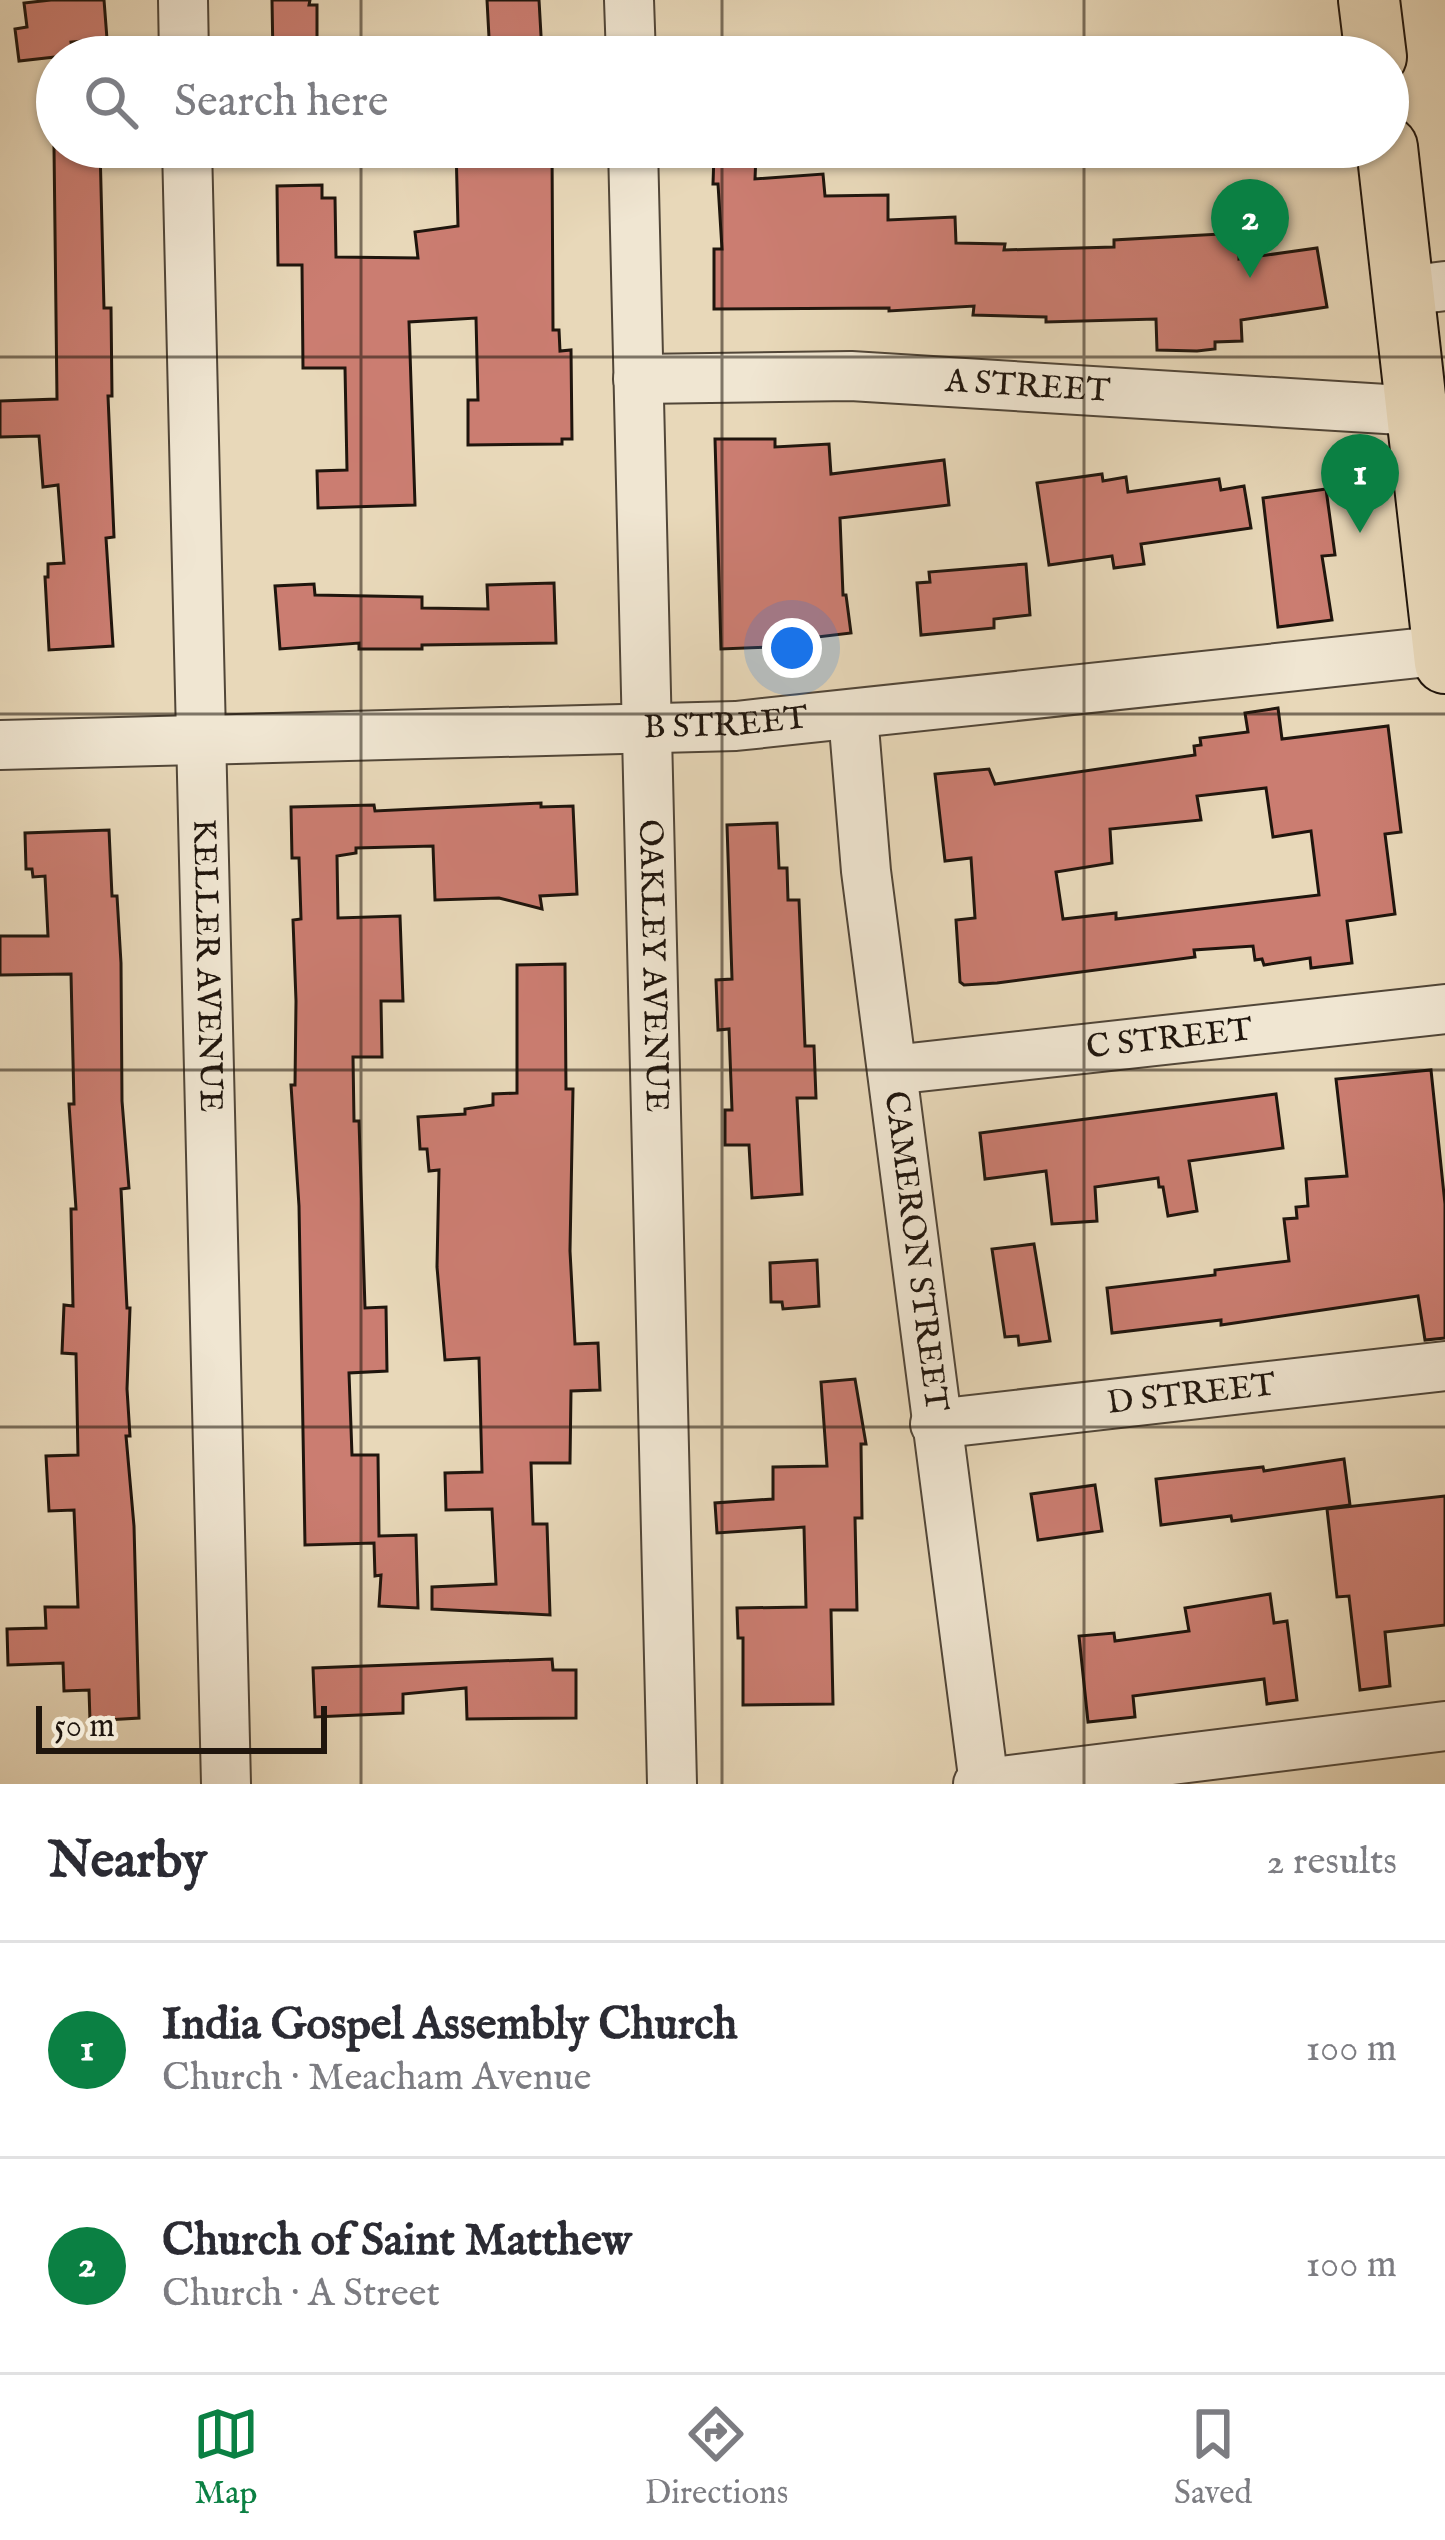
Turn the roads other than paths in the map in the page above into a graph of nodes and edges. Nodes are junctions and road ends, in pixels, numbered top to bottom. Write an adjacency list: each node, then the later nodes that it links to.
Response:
1 (183, 0): 4 (street)
2 (629, 0): 5 (street)
3 (1369, 0): 6 (main road)
4 (184, 36)
5 (630, 36)
6 (1373, 36)
7 (187, 168): 17 (street, KELLER AVENUE)
8 (633, 168): 11 (street, OAKLEY AVENUE)
9 (1393, 168): 10 (main road)
10 (1425, 289): 12 (main road)
11 (638, 379): 12 (street, A STREET); 16 (street, OAKLEY AVENUE)
12 (1418, 411): 13 (main road)
13 (1444, 650): 14 (main road); 15 (street, B STREET)
14 (1445, 663)
15 (853, 715): 16 (street, B STREET); 20 (street, CAMERON STREET)
16 (646, 727): 17 (street, B STREET); 25 (street, OAKLEY AVENUE)
17 (201, 740): 18 (street, B STREET); 24 (street, KELLER AVENUE)
18 (0, 745)
19 (1445, 1009): 20 (street, C STREET)
20 (892, 1070): 22 (street, CAMERON STREET)
21 (1445, 1366): 22 (street, D STREET)
22 (935, 1424): 26 (street, CAMERON STREET)
23 (1445, 1726): 26 (street)
24 (226, 1784)
25 (672, 1784)
26 (982, 1784)

